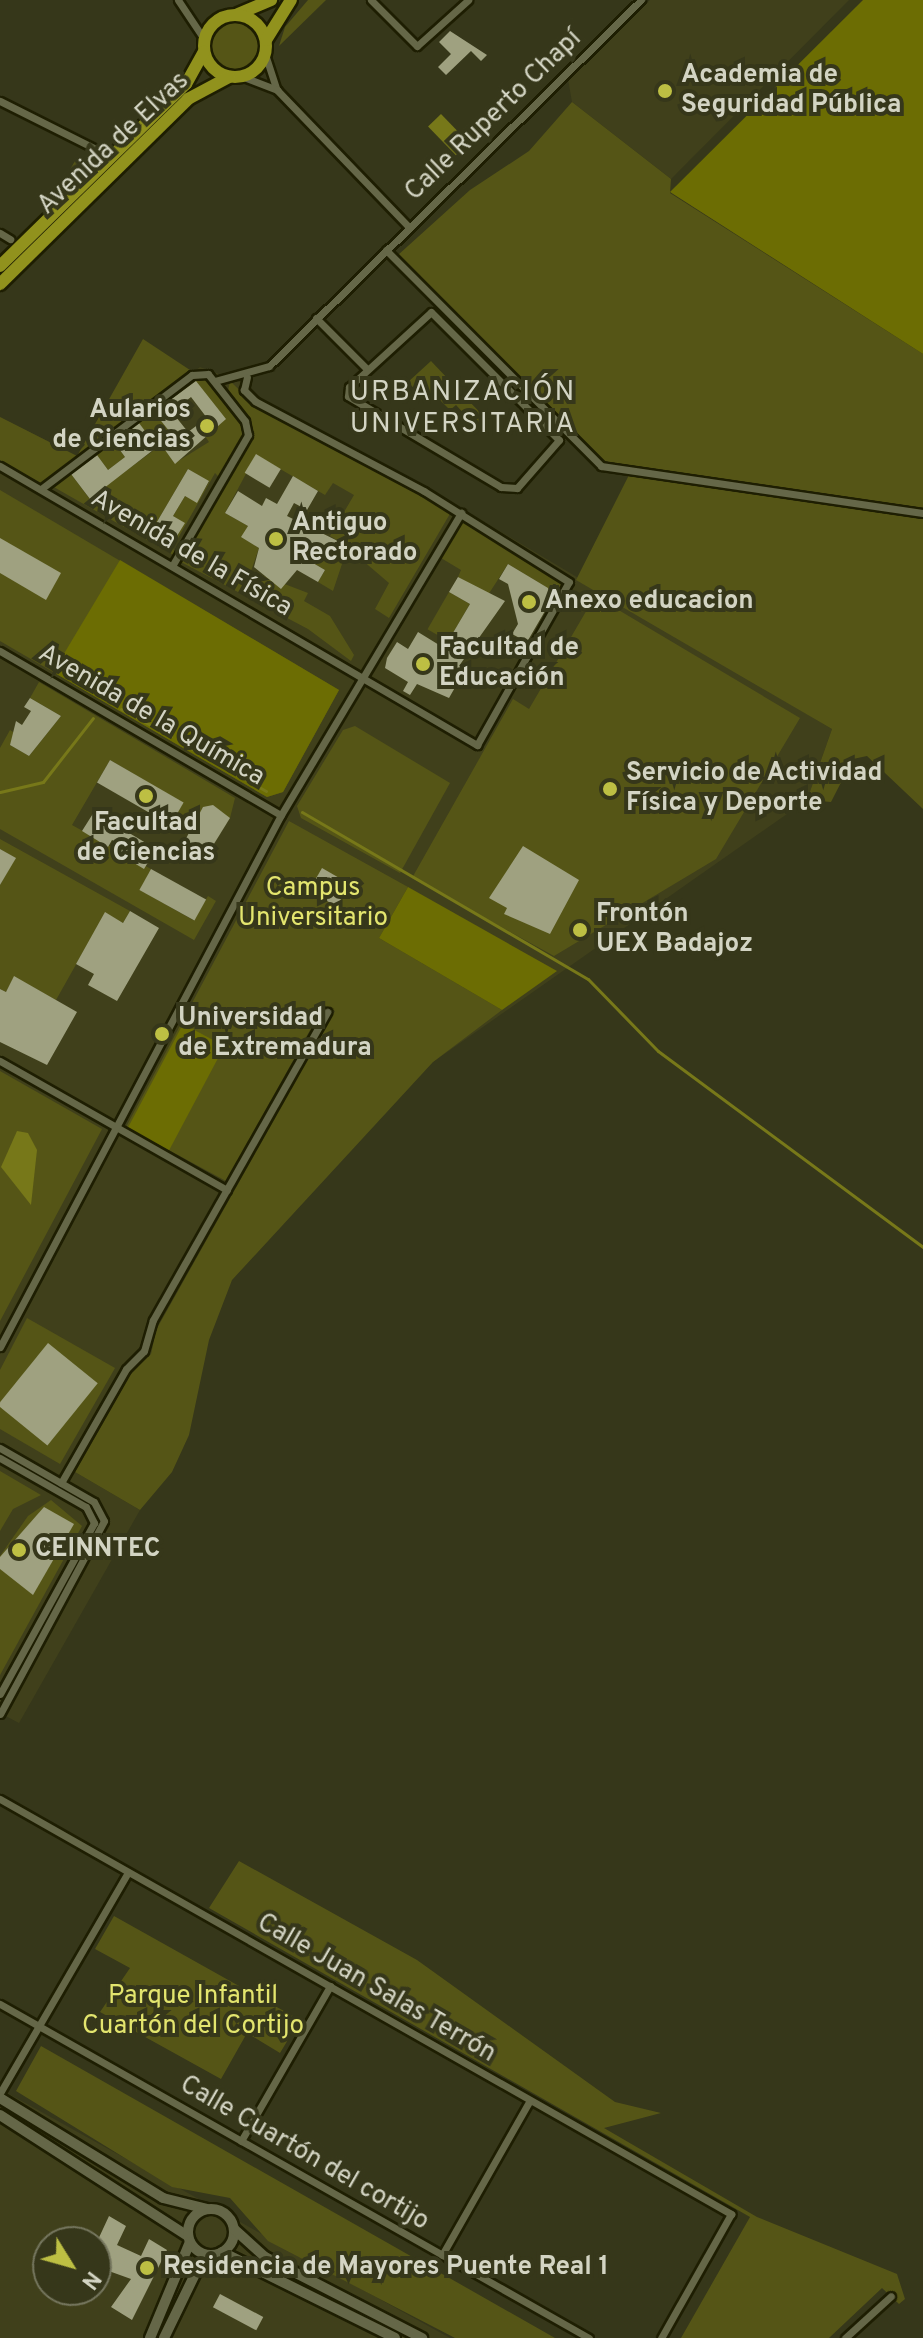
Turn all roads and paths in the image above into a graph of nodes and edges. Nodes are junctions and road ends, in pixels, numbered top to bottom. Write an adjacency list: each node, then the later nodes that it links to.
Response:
1 (178, 0): 9 (street)
2 (271, 0): 7 (highway)
3 (291, 0): 8 (highway)
4 (371, 0): 5 (street)
5 (468, 0)
6 (641, 0): 15 (street, Calle Ruperto Chapí)
7 (238, 14): 8 (highway); 9 (highway)
8 (266, 40): 10 (highway)
9 (204, 46): 11 (highway); 14 (highway, Avenida de Elvas)
10 (265, 54): 11 (highway); 12 (street)
11 (235, 76): 12 (street); 20 (highway, Avenida de Elvas)
12 (277, 90): 15 (street)
13 (0, 101): 14 (street)
14 (112, 156): 19 (highway, Avenida de Elvas)
15 (409, 227): 18 (street)
16 (0, 233): 17 (street)
17 (10, 239)
18 (386, 250): 21 (street); 28 (street)
19 (0, 266)
20 (0, 284)
21 (316, 318): 22 (street); 23 (street)
22 (367, 369): 22 (street)
23 (247, 377): 24 (street); 27 (street)
24 (215, 381): 26 (street); 29 (street)
25 (0, 466): 26 (street, Avenida de la Física)
26 (41, 489): 29 (street, Avenida de la Física)
27 (461, 513): 31 (street); 31 (street, Avenida de la Física)
28 (923, 513)
29 (172, 566): 31 (street, Avenida de la Física)
30 (0, 651): 32 (street, Avenida de la Química)
31 (362, 678): 32 (street)
32 (281, 815): 35 (street)
33 (327, 1012): 36 (street)
34 (0, 1061): 35 (street)
35 (116, 1127): 36 (street); 37 (street)
36 (227, 1190): 40 (street)
37 (0, 1347)
38 (0, 1448): 40 (street)
39 (0, 1458): 41 (street)
40 (61, 1483): 42 (street)
41 (0, 1694)
42 (0, 1714)
43 (0, 1799): 44 (street, Calle Juan Salas Terrón)
44 (128, 1872): 45 (street, Calle Juan Salas Terrón); 47 (street)
45 (330, 1986): 49 (street, Calle Juan Salas Terrón); 51 (street)
46 (0, 2004): 47 (street, Calle Cuartón del cortijo)
47 (39, 2026): 48 (street); 51 (street, Calle Cuartón del cortijo)
48 (0, 2095): 52 (main road)
49 (530, 2100): 56 (street); 63 (street, Calle Juan Salas Terrón)
50 (0, 2115): 54 (main road)
51 (241, 2141): 56 (street, Calle Cuartón del cortijo)
52 (207, 2209): 53 (main road); 54 (main road)
53 (234, 2229): 55 (main road); 61 (main road)
54 (189, 2239): 55 (main road); 58 (main road)
55 (219, 2254): 59 (main road); 60 (main road)
56 (442, 2255): 62 (street, Calle Cuartón del cortijo)
57 (891, 2296): 64 (street)
58 (150, 2338)
59 (164, 2338)
60 (395, 2338)
61 (422, 2338)
62 (589, 2338)
63 (661, 2338)
64 (845, 2338)

